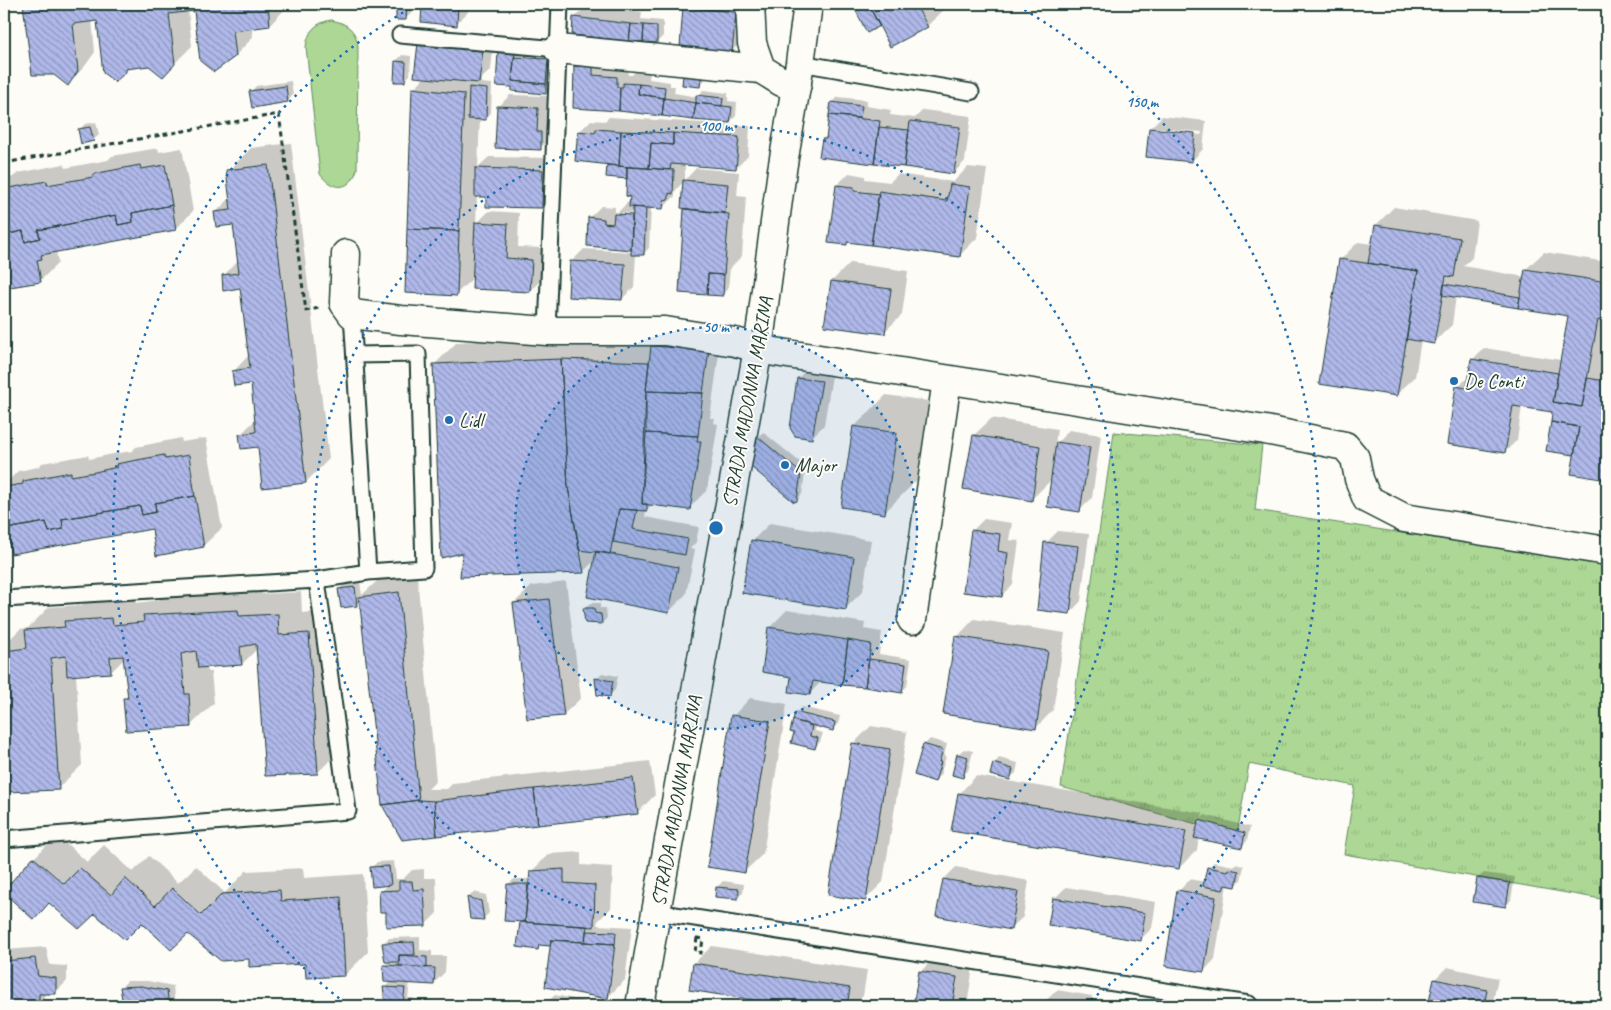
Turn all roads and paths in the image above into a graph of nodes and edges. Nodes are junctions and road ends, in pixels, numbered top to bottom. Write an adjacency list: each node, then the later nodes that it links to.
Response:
1 (560, 4): 5 (lane)
2 (750, 4): 6 (street)
3 (808, 4): 7 (street, STRADA MADONNA MARINA)
4 (400, 35): 5 (lane)
5 (558, 49): 6 (street); 12 (lane)
6 (761, 69): 7 (street)
7 (798, 73): 8 (lane); 13 (street, STRADA MADONNA MARINA)
8 (971, 92)
9 (4, 163): 11 (path)
10 (346, 254): 11 (street)
11 (348, 308): 12 (street); 14 (lane)
12 (547, 330): 13 (street)
13 (758, 349): 15 (street); 22 (street, STRADA MADONNA MARINA)
14 (355, 355): 17 (lane); 17 (lane)
15 (948, 380): 16 (street); 20 (street)
16 (1607, 551)
17 (368, 572): 18 (lane)
18 (318, 580): 19 (lane); 21 (lane)
19 (4, 599)
20 (912, 620)
21 (4, 839)
22 (656, 912): 24 (lane); 25 (street, STRADA MADONNA MARINA)
23 (697, 938): 23 (path)
24 (1249, 1004)
25 (640, 1006)

